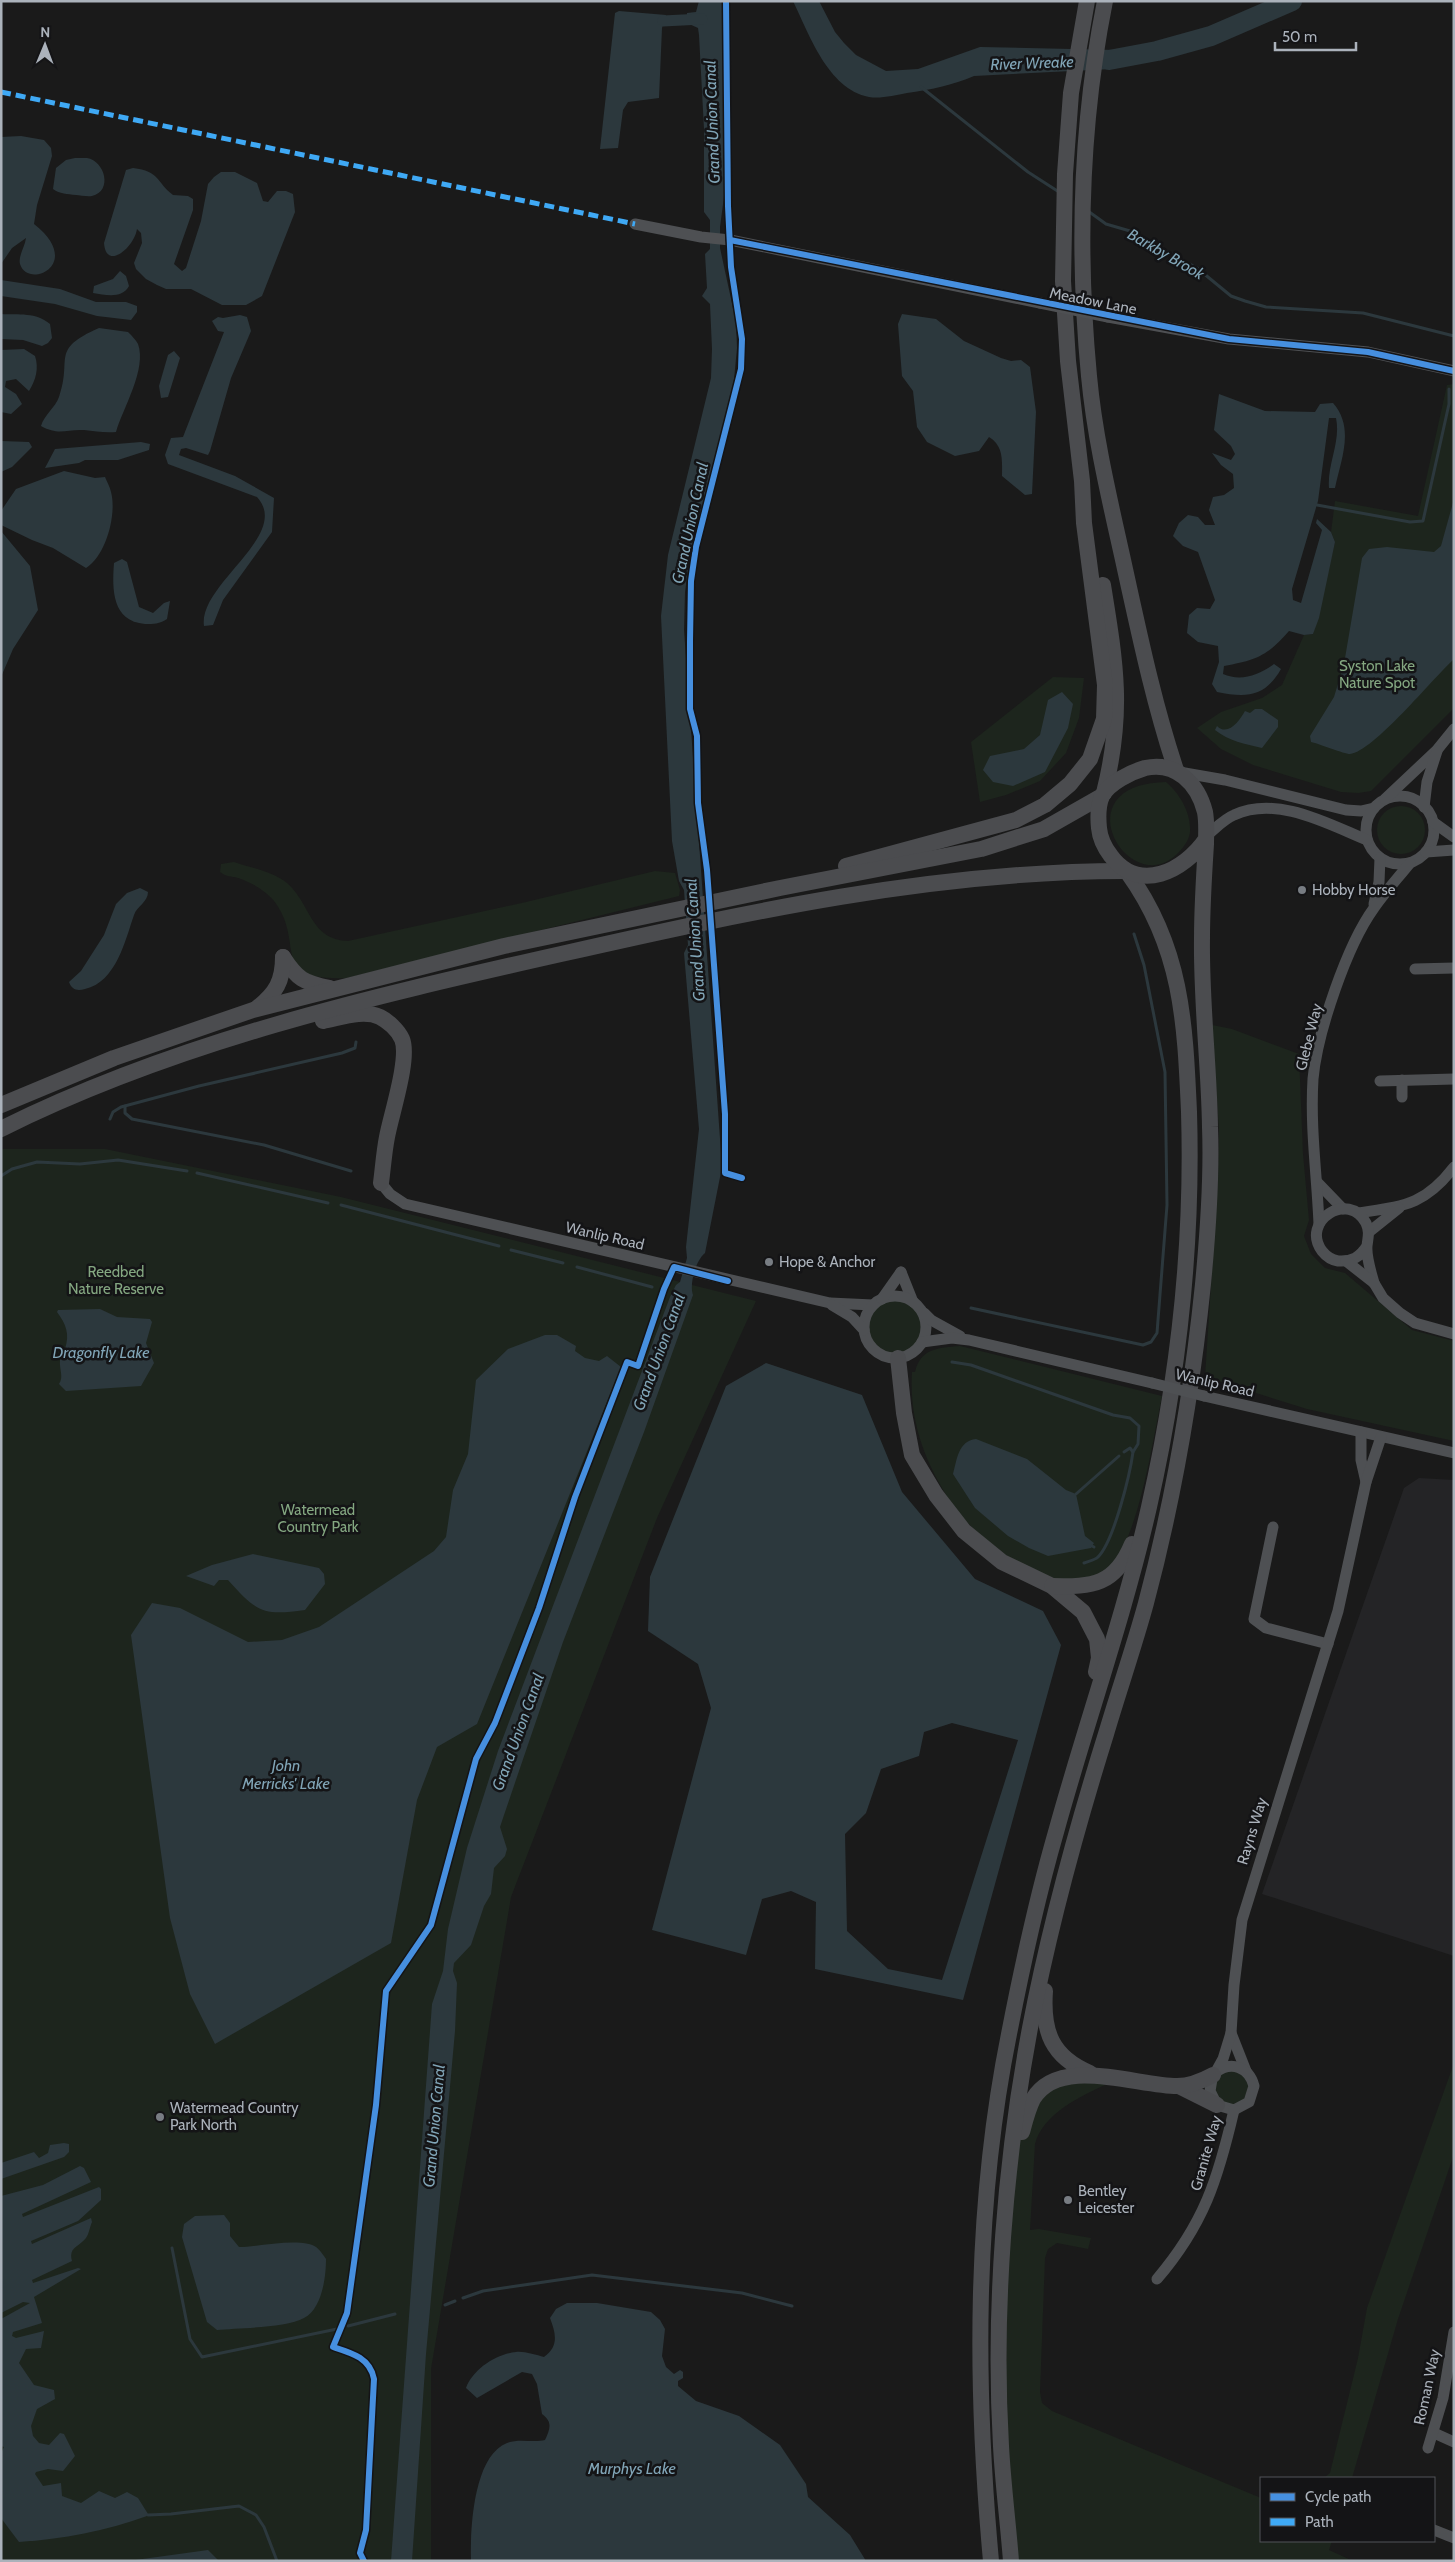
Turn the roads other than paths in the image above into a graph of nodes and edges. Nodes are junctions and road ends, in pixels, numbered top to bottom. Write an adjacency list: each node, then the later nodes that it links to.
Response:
1 (1086, 8): 5 (highway)
2 (1104, 9): 8 (highway)
3 (635, 224): 4 (street, Meadow Lane, bridge)
4 (1454, 371)
5 (1082, 481): 9 (highway); 22 (highway)
6 (1454, 729): 7 (street)
7 (1438, 750): 10 (street); 11 (street)
8 (1178, 771): 9 (highway); 12 (street); 14 (highway)
9 (1103, 794): 21 (highway); 22 (highway)
10 (1384, 800): 11 (street); 12 (street)
11 (1424, 807): 13 (street)
12 (1374, 808): 16 (street)
13 (1433, 822): 15 (street); 18 (street)
14 (1206, 837): 16 (street); 21 (highway); 63 (highway)
15 (1454, 837)
16 (1367, 840): 19 (street)
17 (1454, 850): 18 (street)
18 (1426, 852): 20 (street)
19 (1380, 858): 20 (street); 23 (street, Glebe Way)
20 (1410, 863): 23 (street, Glebe Way)
21 (1126, 872): 28 (highway); 58 (highway)
22 (780, 888): 26 (highway)
23 (1373, 908): 36 (street, Glebe Way)
24 (1454, 968): 25 (street)
25 (1415, 969)
26 (333, 988): 27 (highway); 27 (highway)
27 (253, 1010): 33 (highway)
28 (240, 1035): 34 (highway); 37 (highway)
29 (1402, 1080): 30 (street); 31 (street); 32 (street)
30 (1454, 1080)
31 (1380, 1081)
32 (1402, 1097)
33 (1, 1105)
34 (1, 1129)
35 (1454, 1167): 38 (street)
36 (1317, 1182): 39 (street); 41 (street, Glebe Way)
37 (381, 1183): 47 (street, Wanlip Road)
38 (1400, 1207): 40 (street); 42 (street)
39 (1343, 1209): 40 (street); 41 (street)
40 (1358, 1213): 42 (street)
41 (1319, 1224): 44 (street)
42 (1369, 1232): 43 (street)
43 (1367, 1246): 44 (street); 45 (street)
44 (1346, 1261): 45 (street)
45 (1374, 1283): 50 (street)
46 (877, 1302): 47 (street, Wanlip Road); 48 (street); 48 (street); 49 (street)
47 (830, 1303): 49 (street, Wanlip Road)
48 (916, 1305): 51 (street, Wanlip Road); 52 (street)
49 (864, 1330): 53 (street)
50 (1454, 1334)
51 (969, 1340): 52 (street, Wanlip Road); 54 (street, Wanlip Road, bridge)
52 (922, 1342): 53 (street)
53 (898, 1358): 60 (highway)
54 (1361, 1432): 55 (street, Wanlip Road); 57 (street, Rayns Way)
55 (1381, 1437): 56 (street, Wanlip Road); 57 (street, Rayns Way)
56 (1454, 1453)
57 (1366, 1482): 61 (street, Rayns Way)
58 (1148, 1512): 60 (highway); 62 (highway)
59 (1273, 1527): 61 (street)
60 (1052, 1586): 62 (highway)
61 (1328, 1644): 64 (street, Rayns Way)
62 (1087, 1728): 79 (highway)
63 (1048, 1951): 67 (highway); 71 (highway)
64 (1232, 2033): 65 (street, Rayns Way); 66 (street, Rayns Way)
65 (1247, 2072): 66 (street); 70 (street)
66 (1214, 2074): 68 (highway); 69 (street)
67 (1097, 2076): 68 (highway); 71 (highway)
68 (1177, 2086): 69 (highway)
69 (1218, 2104): 70 (street)
70 (1234, 2110): 72 (street, Granite Way)
71 (1008, 2185): 80 (highway)
72 (1157, 2280)
73 (1454, 2332): 74 (street, Roman Way)
74 (1434, 2432): 75 (street); 76 (street, Roman Way)
75 (1454, 2442)
76 (1428, 2448)
77 (1435, 2530): 78 (street)
78 (1454, 2538)
79 (992, 2561)
80 (1011, 2561)

